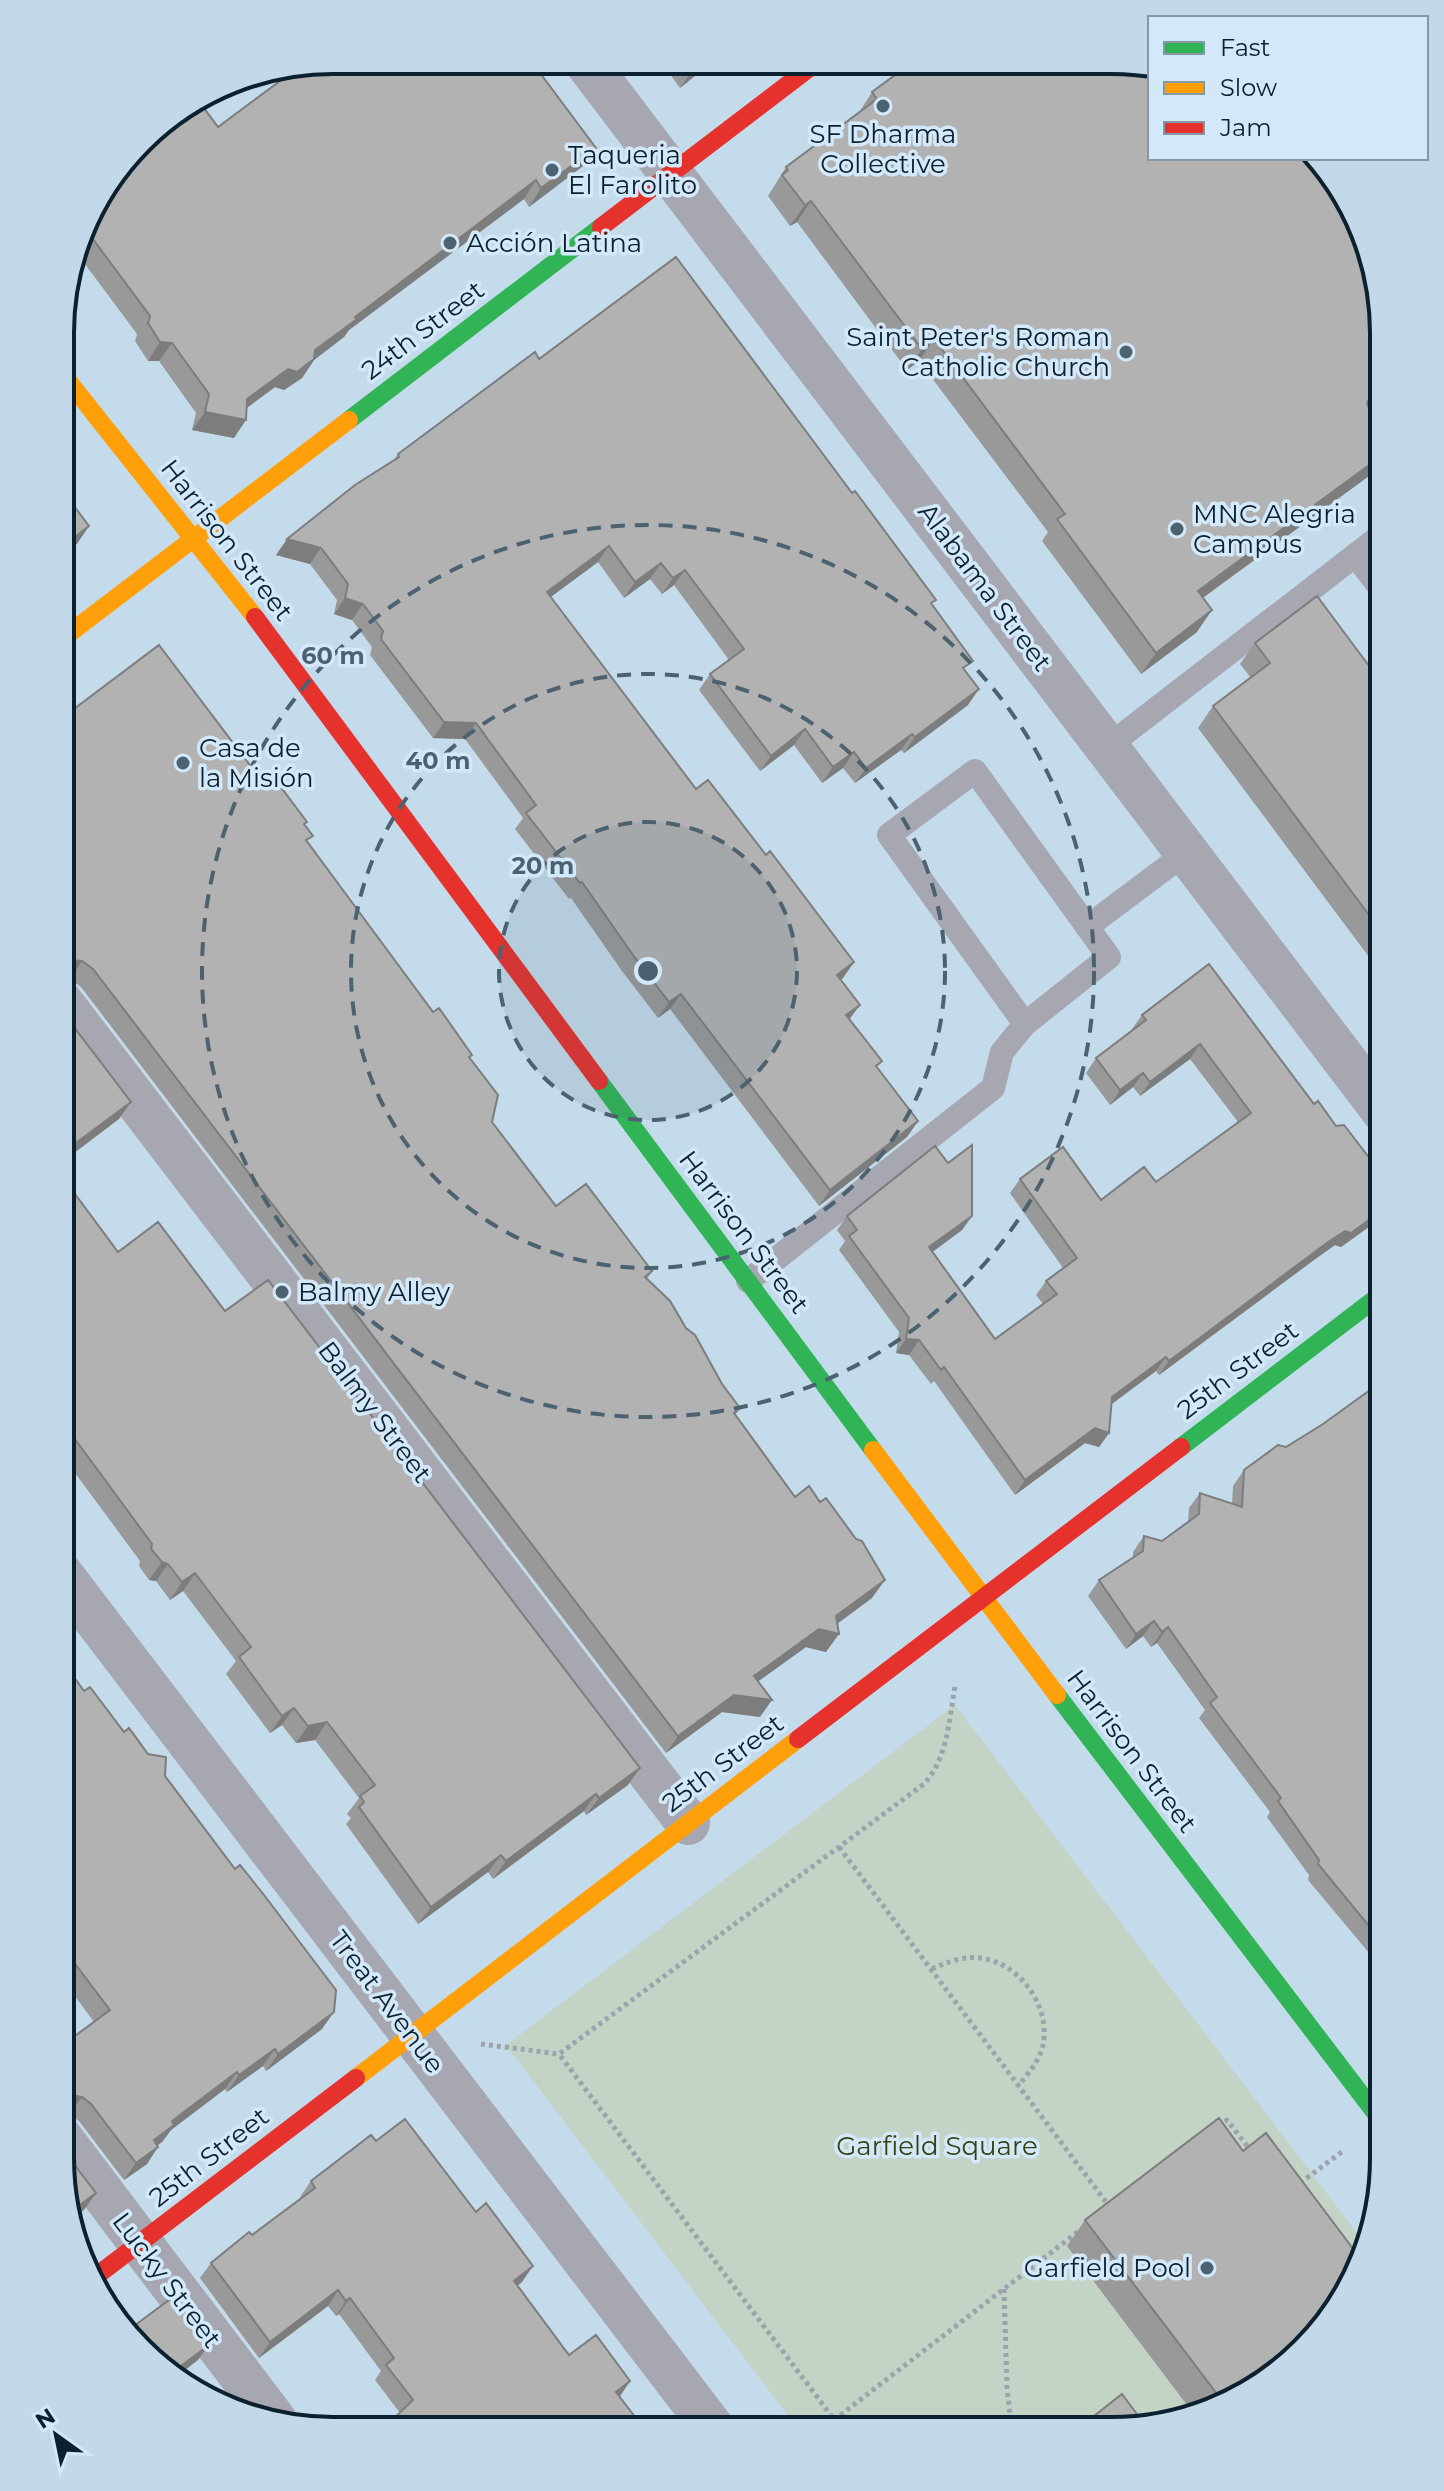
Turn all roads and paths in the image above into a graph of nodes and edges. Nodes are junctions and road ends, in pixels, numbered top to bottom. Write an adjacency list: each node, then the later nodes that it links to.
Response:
1 (595, 74): 3 (street, Alabama Street)
2 (802, 74): 3 (street, 24th Street)
3 (671, 174): 5 (street, 24th Street); 10 (street, Alabama Street)
4 (74, 388): 5 (street, Harrison Street)
5 (194, 537): 9 (street, 24th Street); 16 (street, Harrison Street)
6 (1370, 544): 7 (lane)
7 (1355, 555): 8 (lane); 10 (lane)
8 (1370, 574)
9 (74, 630)
10 (1107, 747): 11 (street, Alabama Street)
11 (1187, 852): 12 (lane); 15 (street, Alabama Street)
12 (1087, 927): 14 (lane); 14 (lane)
13 (74, 1019): 21 (street, Balmy Street)
14 (1025, 1024): 16 (lane)
15 (1370, 1093)
16 (748, 1281): 19 (street, Harrison Street)
17 (1369, 1303): 19 (street, 25th Street)
18 (74, 1591): 24 (street, Treat Avenue)
19 (983, 1598): 21 (street, 25th Street); 27 (street, Harrison Street)
20 (955, 1686): 22 (path)
21 (688, 1823): 24 (street, 25th Street)
22 (838, 1846): 23 (path); 25 (path)
23 (932, 1969): 26 (path); 26 (path)
24 (411, 2034): 25 (path); 37 (street, 25th Street); 41 (street, Treat Avenue)
25 (559, 2054): 42 (path)
26 (1018, 2086): 34 (path)
27 (1369, 2105)
28 (1215, 2129): 30 (path)
29 (74, 2156): 37 (street, Lucky Street)
30 (1256, 2157)
31 (1312, 2174): 32 (path)
32 (1293, 2188)
33 (1122, 2198): 34 (path)
34 (1110, 2207): 35 (path)
35 (1098, 2216)
36 (1087, 2225): 39 (path)
37 (140, 2243): 38 (street, 25th Street); 40 (street, Lucky Street)
38 (101, 2272)
39 (1004, 2289): 43 (path); 44 (path)
40 (265, 2408)
41 (704, 2417)
42 (832, 2417)
43 (838, 2417)
44 (1010, 2417)

